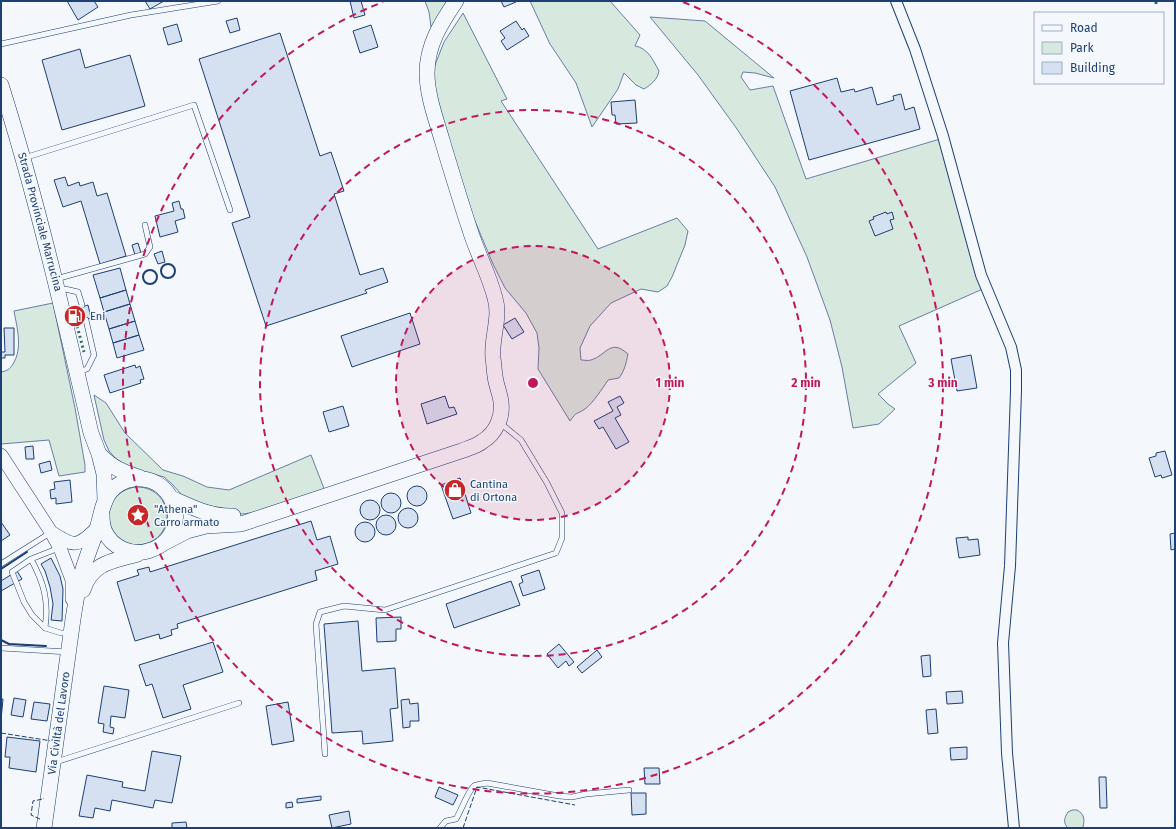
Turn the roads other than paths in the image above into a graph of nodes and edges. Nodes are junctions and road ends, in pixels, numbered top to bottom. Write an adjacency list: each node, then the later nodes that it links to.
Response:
1 (218, 1): 4 (lane)
2 (896, 1): 39 (street)
3 (454, 4): 13 (main road)
4 (1, 44)
5 (1, 85): 6 (main road, Strada Provinciale Marrucina)
6 (23, 158): 7 (lane); 9 (main road, Strada Provinciale Marrucina)
7 (230, 210)
8 (145, 225): 9 (lane)
9 (57, 285): 10 (lane); 12 (main road, Strada Provinciale Marrucina)
10 (82, 305)
11 (86, 320): 12 (lane)
12 (77, 373): 14 (main road, Strada Provinciale Marrucina)
13 (499, 422): 19 (main road); 34 (lane)
14 (99, 454): 16 (main road, Strada Provinciale Marrucina); 18 (main road, Strada Provinciale Marrucina)
15 (1, 455): 21 (street)
16 (141, 478): 17 (main road); 18 (main road)
17 (171, 498): 19 (main road); 22 (main road)
18 (103, 507): 20 (main road); 24 (main road)
19 (264, 516): 22 (main road)
20 (97, 528): 21 (street); 28 (main road)
21 (51, 532): 23 (street); 27 (lane)
22 (162, 544): 24 (main road)
23 (60, 548): 25 (lane); 28 (street); 29 (street)
24 (146, 552): 26 (main road)
25 (31, 559): 30 (lane); 30 (lane)
26 (105, 563): 28 (street); 29 (main road)
27 (1, 564)
28 (84, 566): 29 (main road)
29 (72, 626): 30 (lane); 32 (main road, Via Civiltà del Lavoro)
30 (45, 628)
31 (1, 648): 32 (lane)
32 (68, 652): 35 (main road, Via Civiltà del Lavoro)
33 (239, 703): 35 (lane)
34 (326, 754)
35 (53, 763): 37 (main road, Via Civiltà del Lavoro)
36 (629, 790): 38 (lane)
37 (44, 828)
38 (440, 828)
39 (1014, 828)

